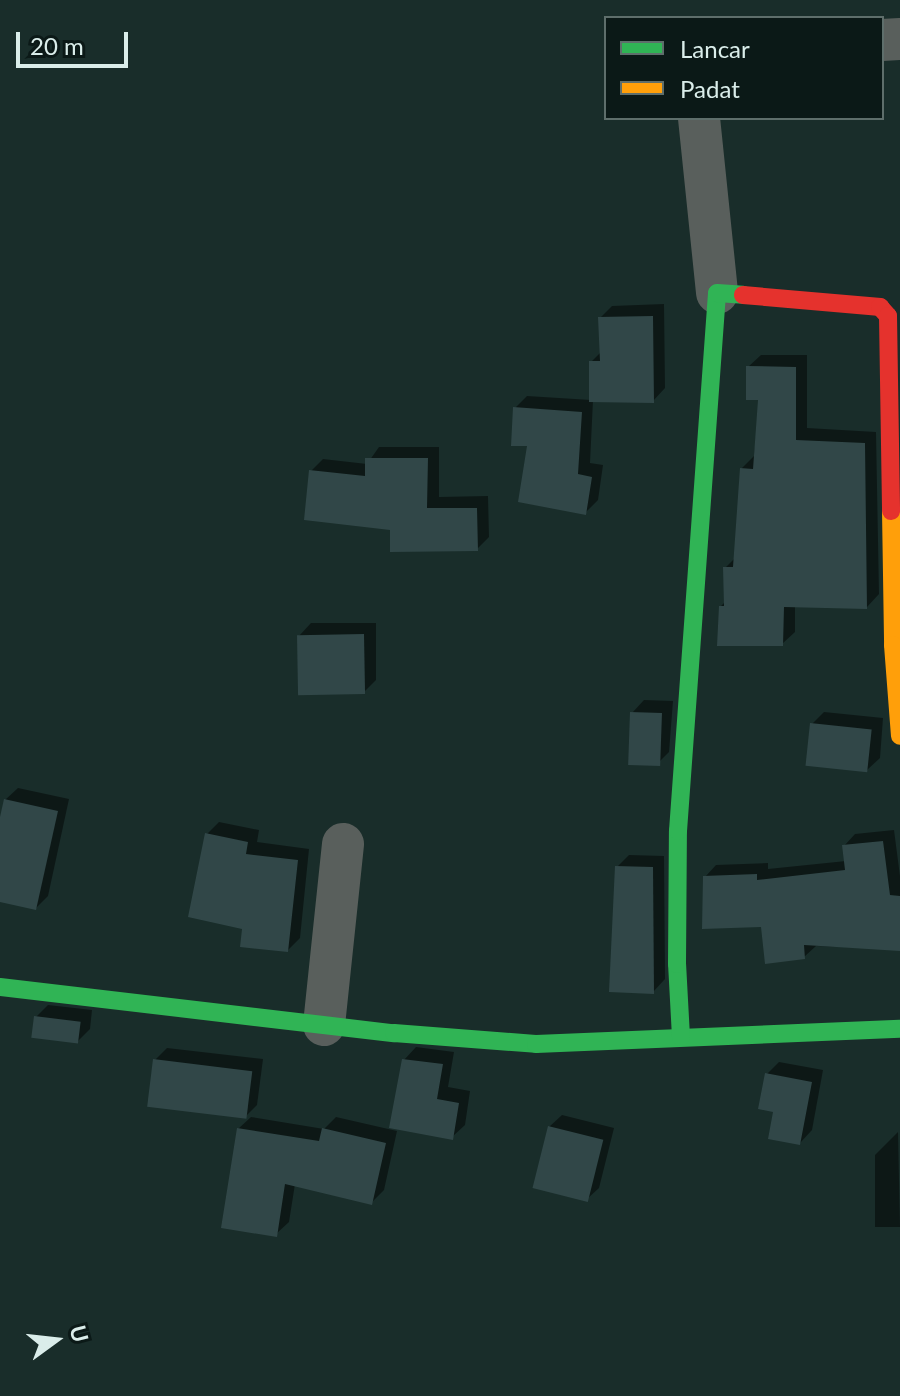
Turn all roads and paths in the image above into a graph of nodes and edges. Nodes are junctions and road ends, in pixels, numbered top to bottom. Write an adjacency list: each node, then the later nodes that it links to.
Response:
1 (699, 120): 2 (street)
2 (717, 293): 3 (street); 8 (street)
3 (900, 736)
4 (343, 844): 6 (street)
5 (0, 987): 6 (street)
6 (324, 1025): 8 (street)
7 (900, 1029): 8 (street)
8 (681, 1037)

